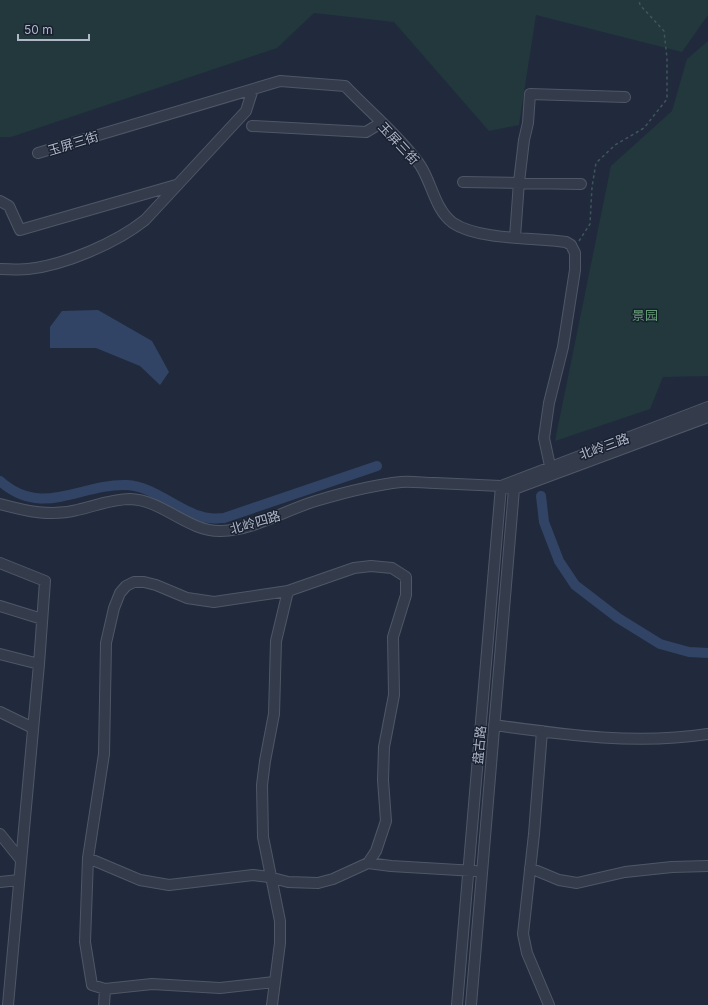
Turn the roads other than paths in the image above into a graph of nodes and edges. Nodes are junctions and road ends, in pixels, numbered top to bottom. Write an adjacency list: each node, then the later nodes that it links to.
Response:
1 (253, 89): 3 (street, 玉屏三街); 5 (street, 玉屏三街); 9 (street)
2 (625, 96): 7 (street)
3 (381, 123): 4 (street); 11 (street, 玉屏三街)
4 (252, 126)
5 (38, 153)
6 (463, 182): 7 (street)
7 (519, 182): 8 (street); 11 (street)
8 (581, 184)
9 (178, 185): 10 (street); 12 (street)
10 (0, 201)
11 (514, 237): 15 (street, 玉屏三街)
12 (0, 270)
13 (708, 407): 15 (street, 北岭三路)
14 (708, 417): 17 (street, 北岭三路)
15 (550, 466): 16 (street, 北岭三路)
16 (501, 486): 17 (street, 北岭四路); 18 (street, 北岭四路); 24 (street, 盘古路)
17 (514, 489): 25 (street, 盘古路)
18 (0, 504)
19 (0, 563): 22 (street)
20 (288, 590): 33 (street); 35 (street); 40 (street)
21 (0, 606): 22 (street)
22 (42, 619): 26 (street)
23 (0, 654): 26 (street)
24 (486, 662): 25 (street); 38 (street, 盘古路)
25 (500, 663): 28 (street, 盘古路)
26 (39, 664): 29 (street)
27 (0, 712): 29 (street)
28 (494, 725): 30 (street); 39 (street, 盘古路)
29 (33, 728): 34 (street)
30 (542, 732): 31 (street); 37 (street)
31 (708, 734)
32 (0, 834): 34 (street)
33 (88, 858): 40 (street); 44 (street)
34 (21, 860): 41 (street)
35 (368, 863): 38 (street); 40 (street)
36 (708, 866): 37 (street)
37 (530, 868): 50 (street)
38 (468, 870): 39 (street); 48 (street, 盘古路)
39 (482, 871): 49 (street, 盘古路)
40 (270, 877): 43 (street)
41 (20, 880): 42 (street); 45 (street)
42 (0, 882)
43 (274, 982): 44 (street); 47 (street)
44 (105, 989): 46 (street)
45 (8, 1005)
46 (104, 1005)
47 (272, 1005)
48 (457, 1005)
49 (471, 1005)
50 (548, 1005)

